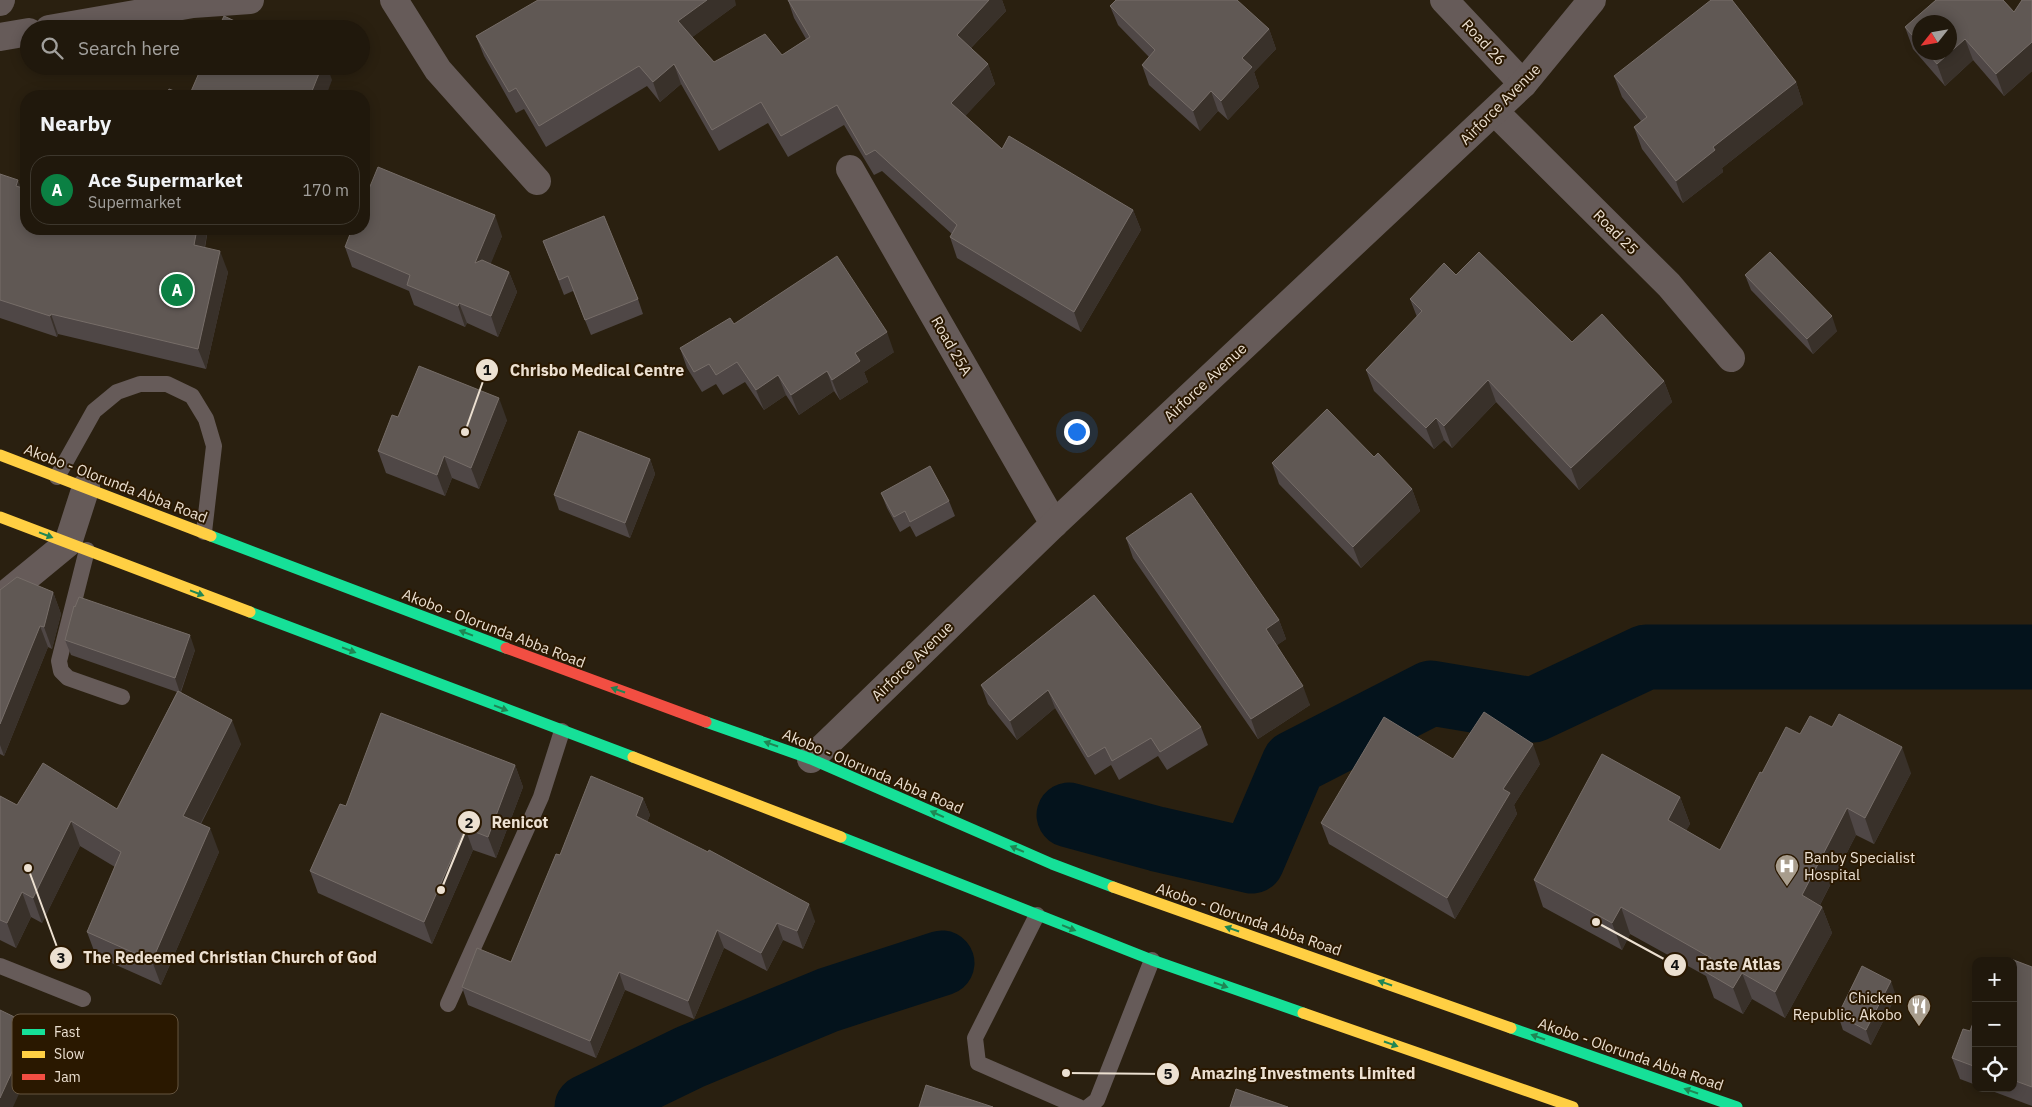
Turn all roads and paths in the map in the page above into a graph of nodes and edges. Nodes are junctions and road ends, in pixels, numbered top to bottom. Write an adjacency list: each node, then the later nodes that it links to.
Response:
1 (250, 0): 5 (street)
2 (394, 0): 11 (street)
3 (1444, 0): 8 (street, Road 26)
4 (1592, 0): 8 (street, Airforce Avenue)
5 (101, 20)
6 (20, 34): 7 (street)
7 (0, 37)
8 (1524, 84): 9 (street, Airforce Avenue)
9 (1495, 112): 12 (street, Road 25); 17 (street, Airforce Avenue)
10 (850, 169): 17 (street, Road 25A)
11 (537, 182)
12 (1731, 358)
13 (0, 455): 14 (main road, Akobo - Olorunda Abba Road)
14 (57, 477): 15 (main road, Akobo - Olorunda Abba Road); 18 (lane)
15 (86, 488): 18 (main road, Akobo - Olorunda Abba Road); 19 (street)
16 (0, 517): 19 (main road, one-way to 19)
17 (1054, 524): 23 (street, Airforce Avenue)
18 (204, 532): 23 (main road, Akobo - Olorunda Abba Road, one-way to 18)
19 (77, 547): 20 (street); 21 (lane); 22 (main road, one-way to 22)
20 (0, 599)
21 (122, 697)
22 (562, 731): 24 (main road); 28 (lane)
23 (811, 758): 32 (main road, Akobo - Olorunda Abba Road, one-way to 23)
24 (1030, 912): 25 (main road, one-way to 25); 29 (lane)
25 (1152, 960): 30 (lane); 31 (main road, one-way to 31)
26 (0, 966): 27 (lane)
27 (83, 999)
28 (448, 1004)
29 (1079, 1107)
30 (1088, 1107)
31 (1573, 1107)
32 (1738, 1107)

